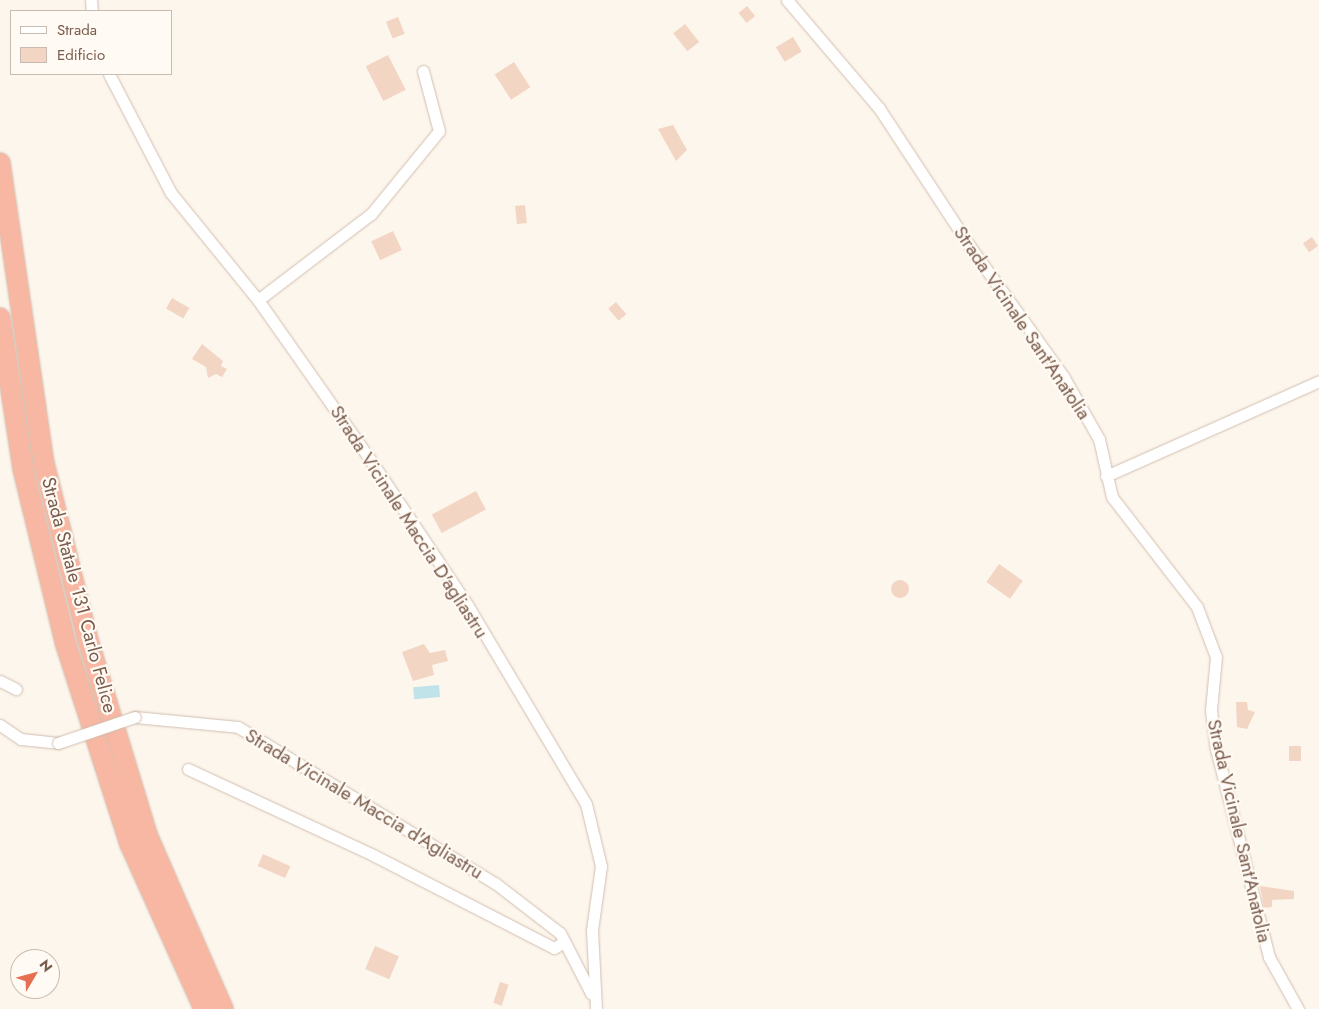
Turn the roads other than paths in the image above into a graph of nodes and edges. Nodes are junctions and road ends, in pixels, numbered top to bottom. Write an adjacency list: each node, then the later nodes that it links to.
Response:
1 (787, 0): 8 (street, Strada Vicinale Sant'Anatolia)
2 (423, 71): 5 (street)
3 (111, 75): 5 (street, Strada Vicinale Maccia D'agliastru)
4 (0, 163): 16 (highway, Strada Statale 131 Carlo Felice)
5 (258, 300): 14 (street, Strada Vicinale Maccia D'agliastru)
6 (0, 318): 15 (highway, Strada Statale 131 Carlo Felice)
7 (1319, 381): 8 (street)
8 (1106, 476): 18 (street, Strada Vicinale Sant'Anatolia)
9 (0, 681): 10 (street)
10 (16, 689)
11 (0, 725): 13 (street, Strada Vicinale Maccia d'Agliastru, bridge)
12 (188, 769): 13 (street)
13 (564, 942): 14 (street, Strada Vicinale Maccia d'Agliastru)
14 (592, 994): 17 (street, Strada Vicinale Maccia D'agliastru)
15 (204, 1009)
16 (223, 1009)
17 (596, 1009)
18 (1298, 1009)

